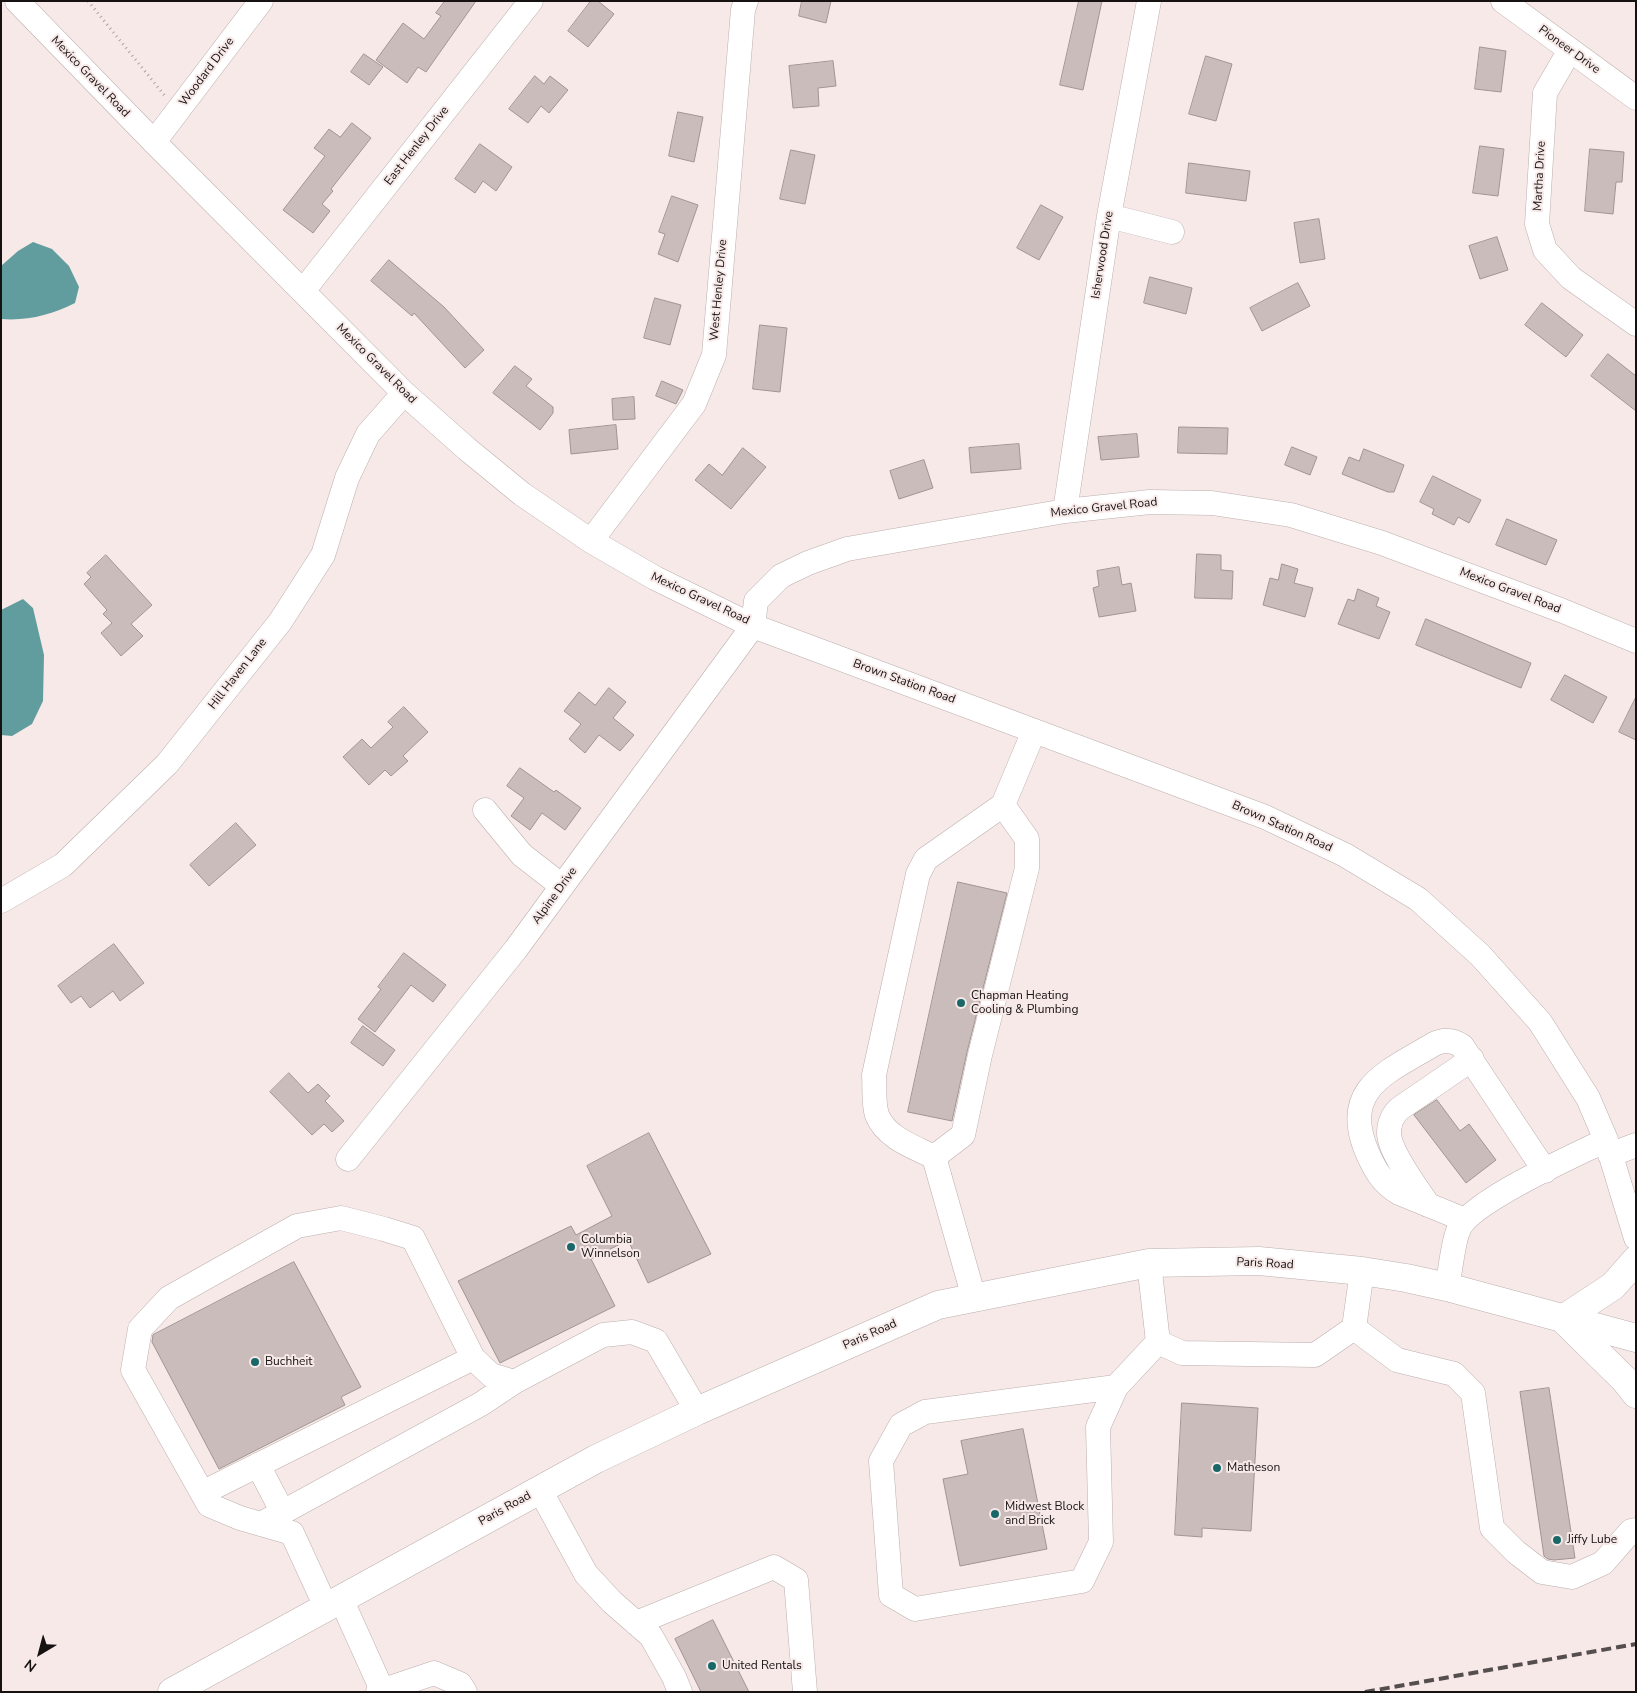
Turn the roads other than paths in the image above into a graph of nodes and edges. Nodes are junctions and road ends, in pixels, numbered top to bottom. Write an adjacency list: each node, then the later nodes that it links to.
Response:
1 (17, 1): 9 (street, Mexico Gravel Road)
2 (261, 1): 9 (street, Woodard Drive)
3 (531, 1): 12 (street, East Henley Drive)
4 (746, 1): 16 (street, West Henley Drive)
5 (1149, 1): 10 (street, Isherwood Drive)
6 (1503, 1): 7 (street, Pioneer Drive)
7 (1570, 50): 8 (street, Pioneer Drive); 13 (street, Martha Drive)
8 (1636, 98)
9 (154, 142): 12 (street, Mexico Gravel Road)
10 (1109, 216): 11 (street); 15 (street, Isherwood Drive)
11 (1172, 232)
12 (303, 291): 14 (street, Mexico Gravel Road)
13 (1636, 324)
14 (404, 393): 16 (street, Mexico Gravel Road); 23 (street, Hill Haven Lane)
15 (1065, 511): 17 (street, Mexico Gravel Road); 18 (street, Mexico Gravel Road)
16 (591, 541): 17 (street, Mexico Gravel Road)
17 (753, 626): 19 (street, Brown Station Road); 22 (street, Alpine Drive)
18 (1636, 641)
19 (1034, 731): 20 (street); 26 (street, Brown Station Road)
20 (1003, 805): 27 (street); 27 (street)
21 (484, 810): 22 (street)
22 (562, 886): 28 (street, Alpine Drive)
23 (1, 901)
24 (1472, 1059): 29 (street); 30 (street); 30 (street)
25 (1636, 1146): 26 (street)
26 (1608, 1147): 29 (street); 32 (street, Brown Station Road)
27 (934, 1157): 37 (street)
28 (348, 1158)
29 (1544, 1171): 31 (street)
30 (1428, 1205): 31 (street)
31 (1465, 1220): 36 (street)
32 (1636, 1238)
33 (1636, 1260): 38 (main road)
34 (1149, 1263): 35 (main road, Paris Road); 37 (main road, Paris Road); 41 (street)
35 (1362, 1271): 36 (main road, Paris Road); 39 (street)
36 (1447, 1287): 38 (main road, Paris Road)
37 (974, 1298): 46 (main road, Paris Road)
38 (1563, 1319): 40 (main road, Paris Road); 45 (main road)
39 (1354, 1328): 41 (street); 52 (street)
40 (1636, 1338)
41 (1158, 1342): 44 (street)
42 (473, 1358): 43 (street); 47 (street); 49 (street)
43 (514, 1382): 46 (street); 50 (street)
44 (1116, 1388): 44 (street)
45 (1636, 1394)
46 (697, 1411): 48 (main road, Paris Road)
47 (258, 1465): 49 (street); 50 (street)
48 (540, 1490): 53 (main road, Paris Road); 54 (street)
49 (202, 1493): 51 (street)
50 (283, 1513): 51 (street)
51 (261, 1524): 53 (street)
52 (1636, 1530)
53 (334, 1603): 55 (street); 56 (main road, Paris Road)
54 (636, 1623): 58 (street); 59 (street)
55 (380, 1691): 57 (street)
56 (172, 1692)
57 (465, 1692)
58 (680, 1692)
59 (805, 1692)

